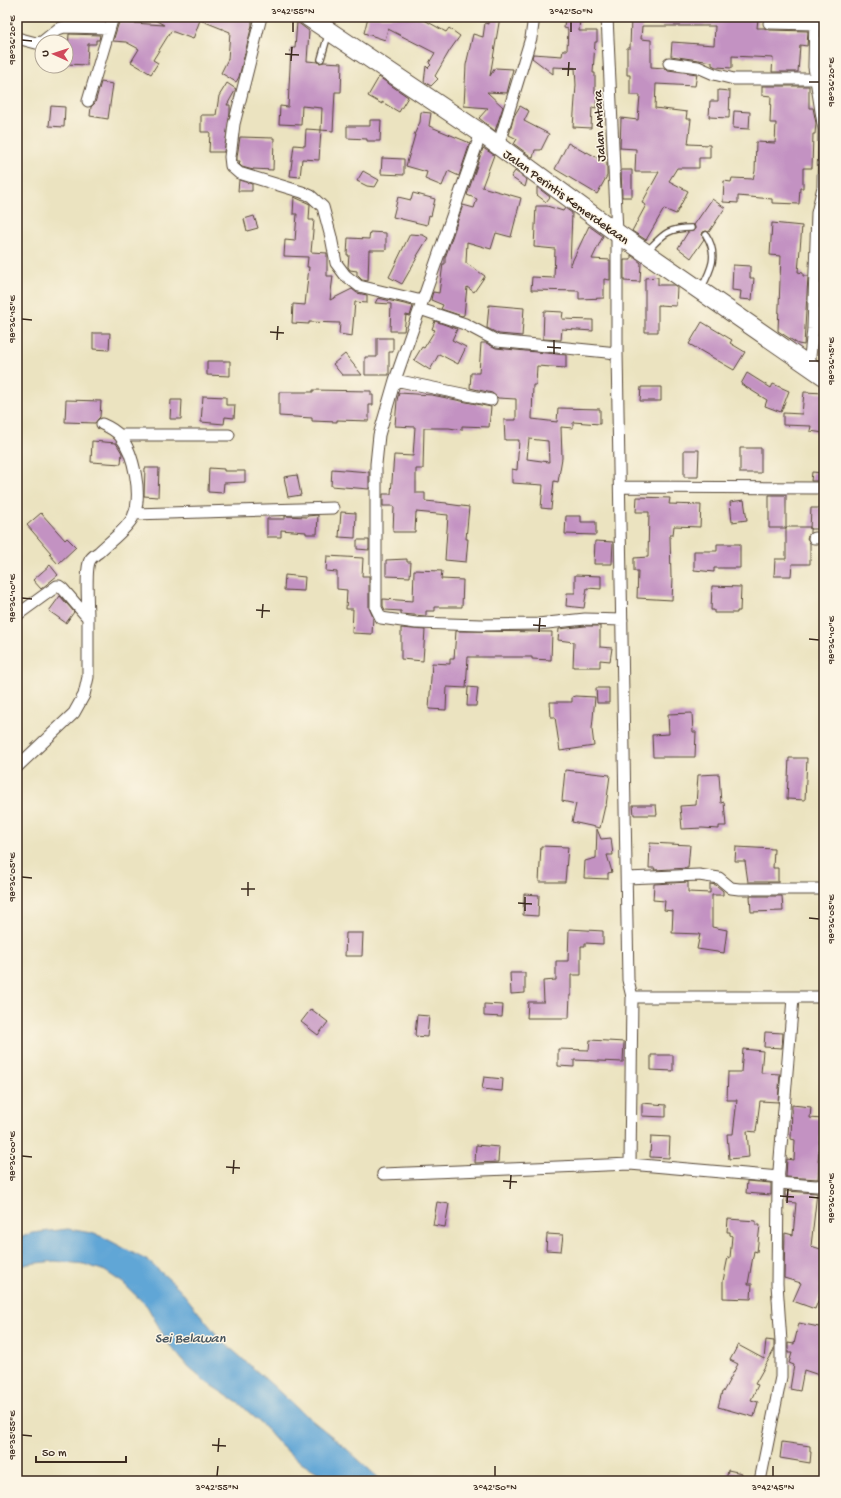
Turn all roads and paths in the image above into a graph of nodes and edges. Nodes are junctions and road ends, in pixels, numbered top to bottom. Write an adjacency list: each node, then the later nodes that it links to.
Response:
1 (112, 17): 8 (street)
2 (261, 17): 26 (street)
3 (308, 17): 9 (main road, Jalan Perintis Kemerdekaan)
4 (534, 17): 19 (street)
5 (607, 17): 22 (street, Jalan Antara)
6 (815, 20): 7 (street); 11 (street)
7 (769, 23)
8 (109, 28): 10 (street); 17 (street)
9 (329, 31): 14 (lane); 18 (main road, Jalan Perintis Kemerdekaan)
10 (52, 34)
11 (819, 36): 16 (street)
12 (17, 38): 13 (street)
13 (34, 42)
14 (321, 60)
15 (669, 63): 16 (street)
16 (815, 79): 20 (street)
17 (88, 101)
18 (481, 133): 19 (main road, Jalan Perintis Kemerdekaan); 26 (street)
19 (498, 146): 22 (main road, Jalan Perintis Kemerdekaan)
20 (824, 187): 28 (street)
21 (691, 228): 24 (lane)
22 (617, 233): 24 (main road, Jalan Perintis Kemerdekaan); 27 (street, Jalan Antara)
23 (706, 235): 25 (lane)
24 (645, 253): 25 (main road, Jalan Perintis Kemerdekaan)
25 (701, 291): 28 (main road, Jalan Perintis Kemerdekaan)
26 (421, 305): 27 (street); 30 (street)
27 (617, 353): 35 (street, Jalan Antara)
28 (809, 366): 29 (main road, Jalan Perintis Kemerdekaan)
29 (824, 376)
30 (395, 380): 31 (street); 41 (street)
31 (491, 400)
32 (102, 424): 33 (street)
33 (120, 435): 34 (street); 38 (street)
34 (229, 435)
35 (620, 487): 36 (street); 41 (street, Jalan Antara)
36 (824, 488)
37 (333, 508): 38 (street)
38 (134, 514): 40 (street)
39 (17, 615): 40 (street)
40 (88, 618): 42 (street)
41 (622, 620): 43 (street, Jalan Antara)
42 (17, 767)
43 (627, 878): 44 (street); 45 (street, Jalan Antara)
44 (824, 889)
45 (632, 997): 47 (street); 48 (street, Jalan Antara)
46 (824, 997): 47 (street)
47 (793, 998): 50 (street)
48 (630, 1164): 49 (street); 50 (street)
49 (383, 1174)
50 (778, 1180): 51 (street); 52 (street)
51 (824, 1185)
52 (760, 1481)

